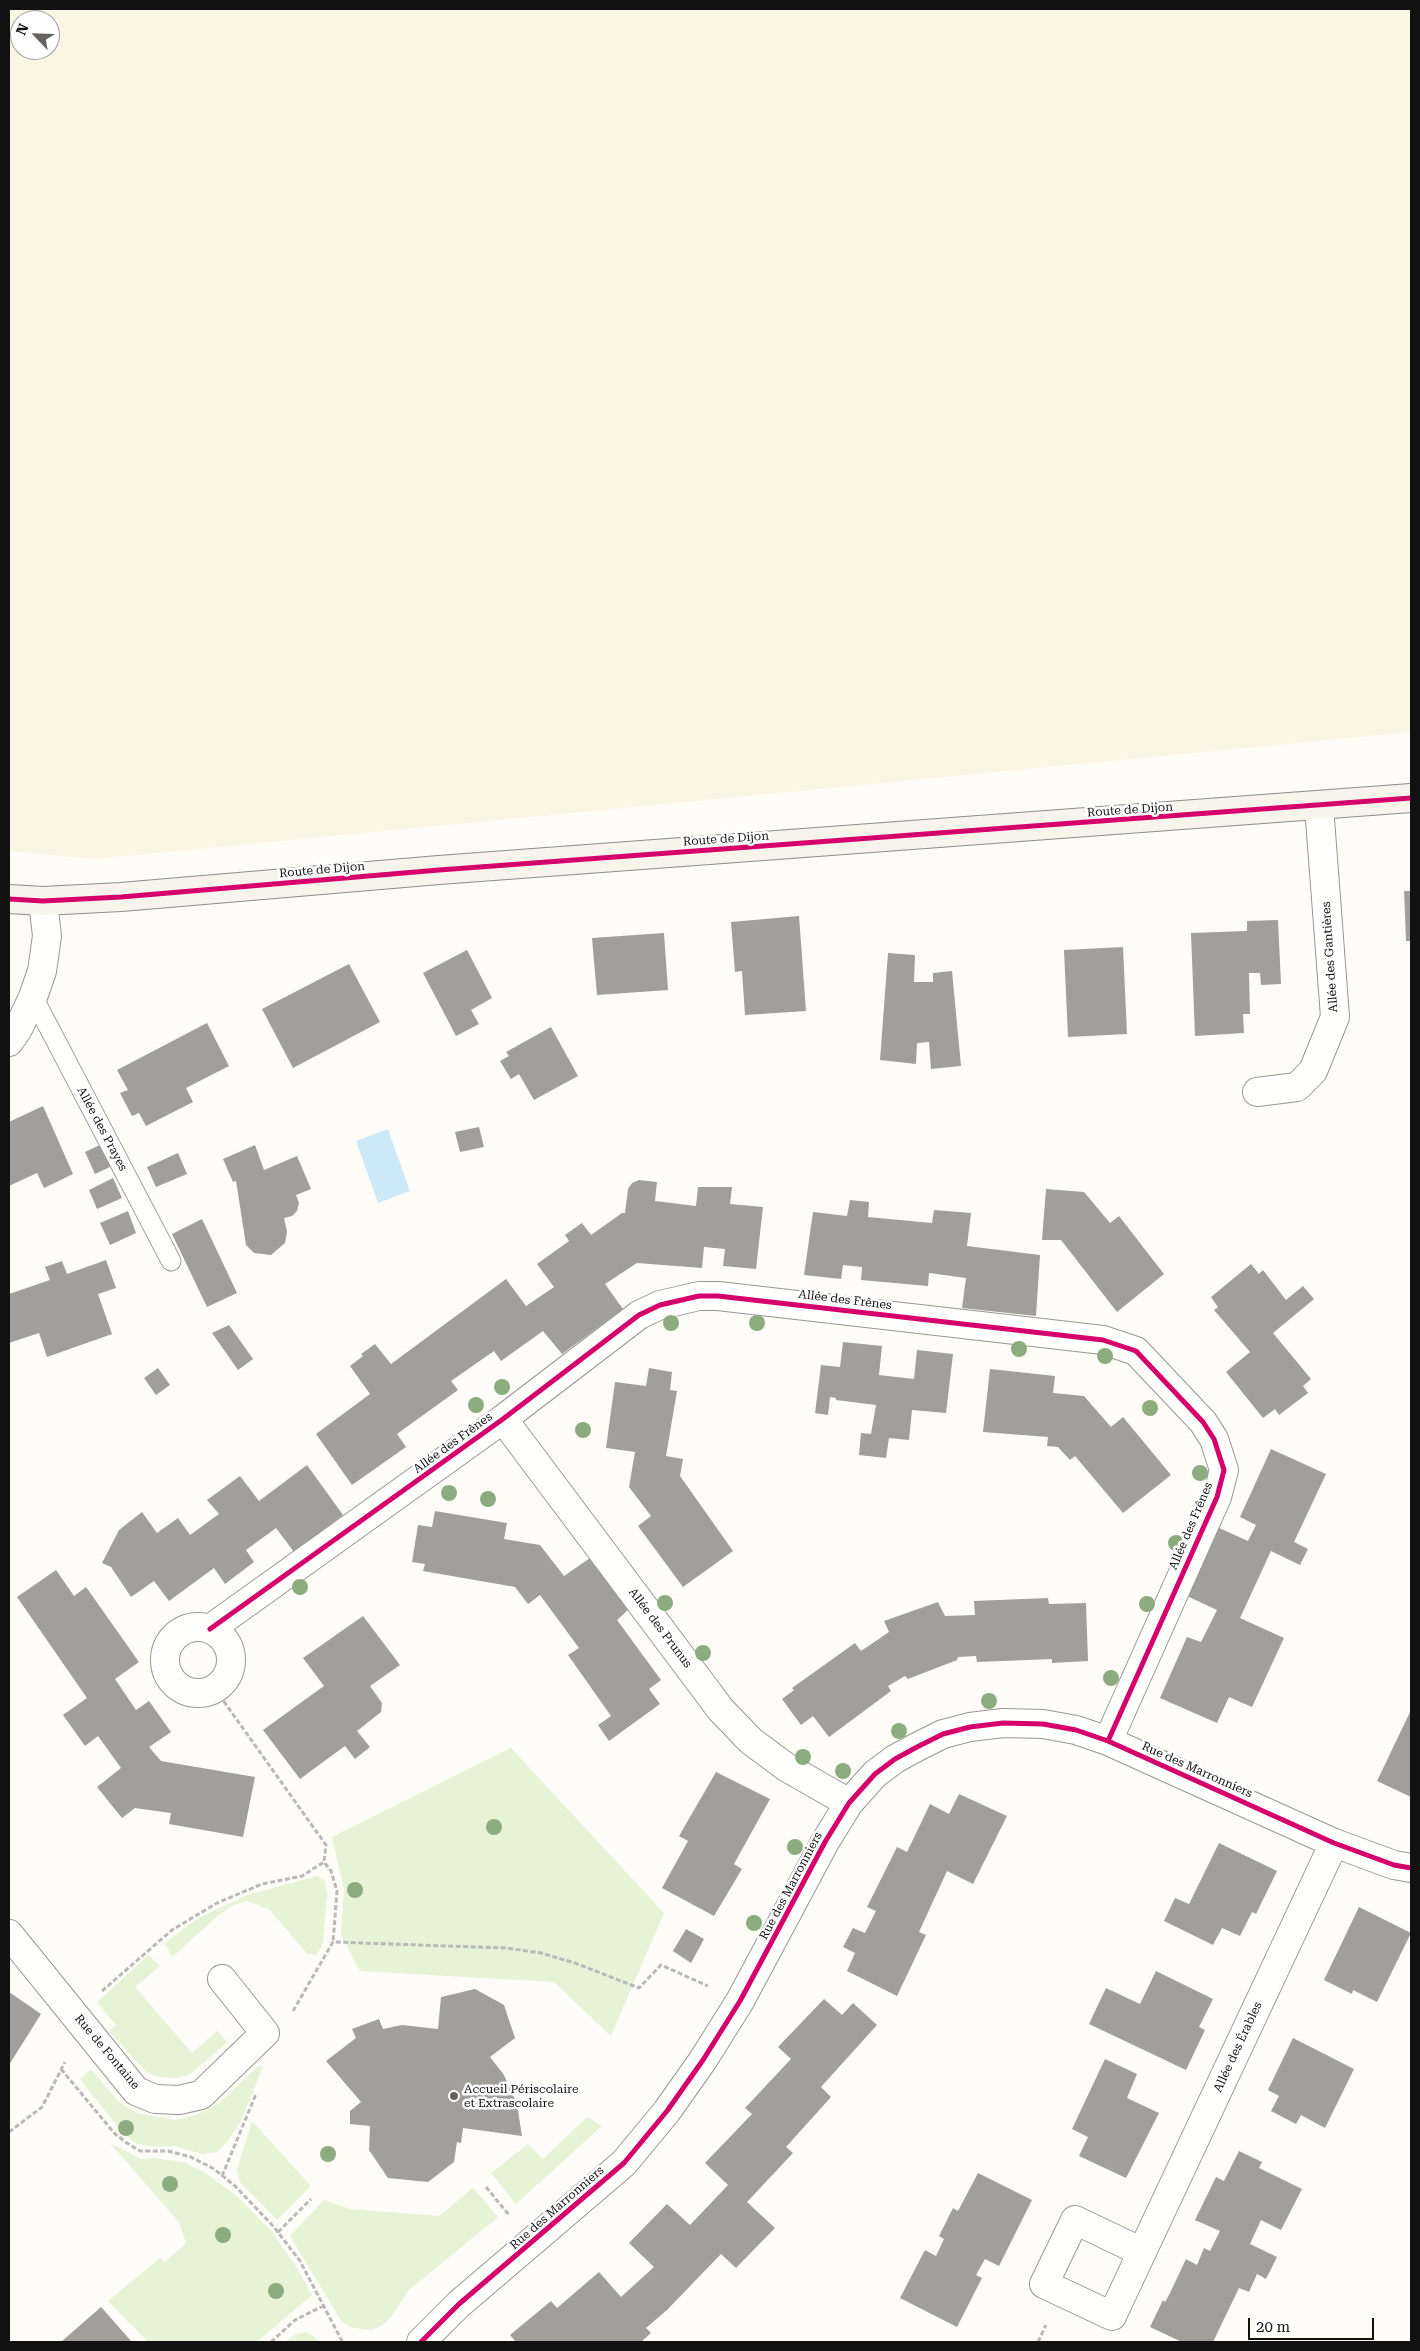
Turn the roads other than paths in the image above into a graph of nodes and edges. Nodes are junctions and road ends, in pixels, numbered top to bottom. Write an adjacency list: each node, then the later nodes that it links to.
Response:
1 (1411, 798): 2 (main road, Route de Dijon)
2 (1319, 806): 4 (main road, Route de Dijon); 7 (street, Allée des Gantières)
3 (9, 899): 4 (main road, Route de Dijon)
4 (43, 901): 5 (street)
5 (33, 998): 6 (street); 8 (lane, Allée des Prayes)
6 (9, 1042)
7 (1257, 1092)
8 (172, 1261)
9 (503, 1419): 10 (street, Allée des Frênes); 11 (street, Allée des Frênes); 12 (street, Allée des Prunus)
10 (210, 1629): 10 (street)
11 (1108, 1741): 12 (street, Rue des Marronniers); 13 (street, Rue des Marronniers)
12 (850, 1803): 18 (street, Rue des Marronniers)
13 (1334, 1843): 14 (street, Rue des Marronniers); 17 (street, Allée des Érables)
14 (1411, 1868)
15 (9, 1934): 16 (street, Rue de Fontaine)
16 (222, 1979)
17 (1142, 2252)
18 (421, 2342)

